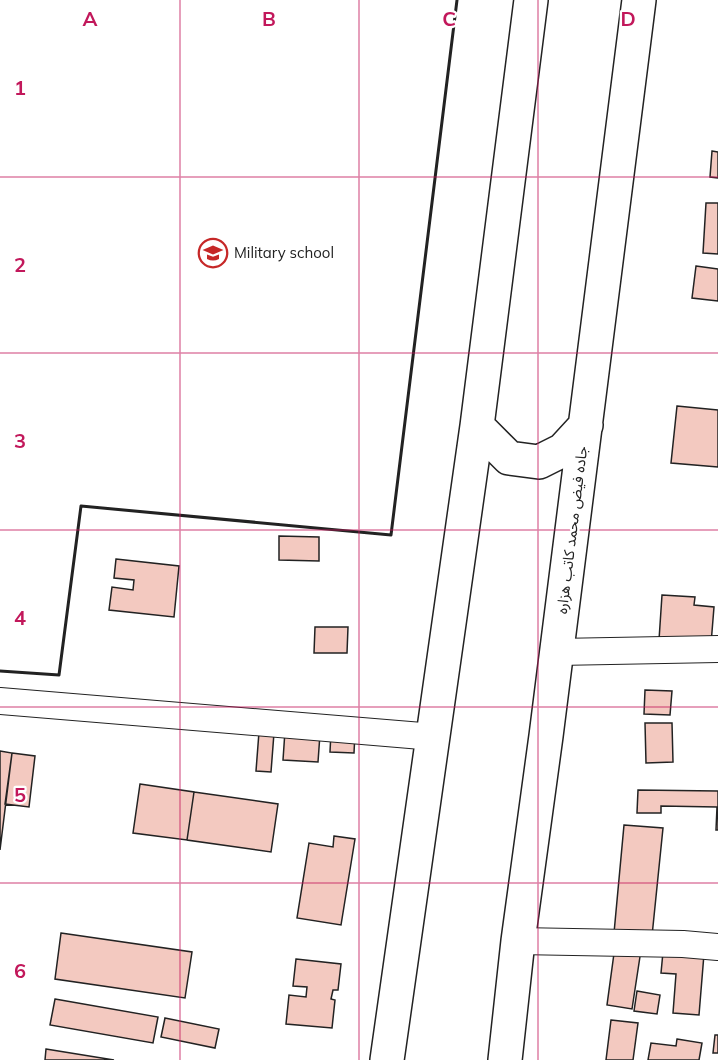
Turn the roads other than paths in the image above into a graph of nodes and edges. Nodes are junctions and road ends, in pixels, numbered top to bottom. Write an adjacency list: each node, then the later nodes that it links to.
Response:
1 (531, 0): 4 (main road)
2 (639, 0): 3 (main road, جاده فیض محمد کاتب هزاره)
3 (586, 425): 4 (main road); 6 (main road, جاده فیض محمد کاتب هزاره)
4 (477, 426): 8 (main road)
5 (718, 649): 6 (street)
6 (557, 652): 9 (main road, جاده فیض محمد کاتب هزاره)
7 (0, 701): 8 (street)
8 (434, 736): 11 (main road)
9 (518, 941): 10 (street); 12 (main road, جاده فیض محمد کاتب هزاره)
10 (718, 947)
11 (387, 1060)
12 (506, 1060)

